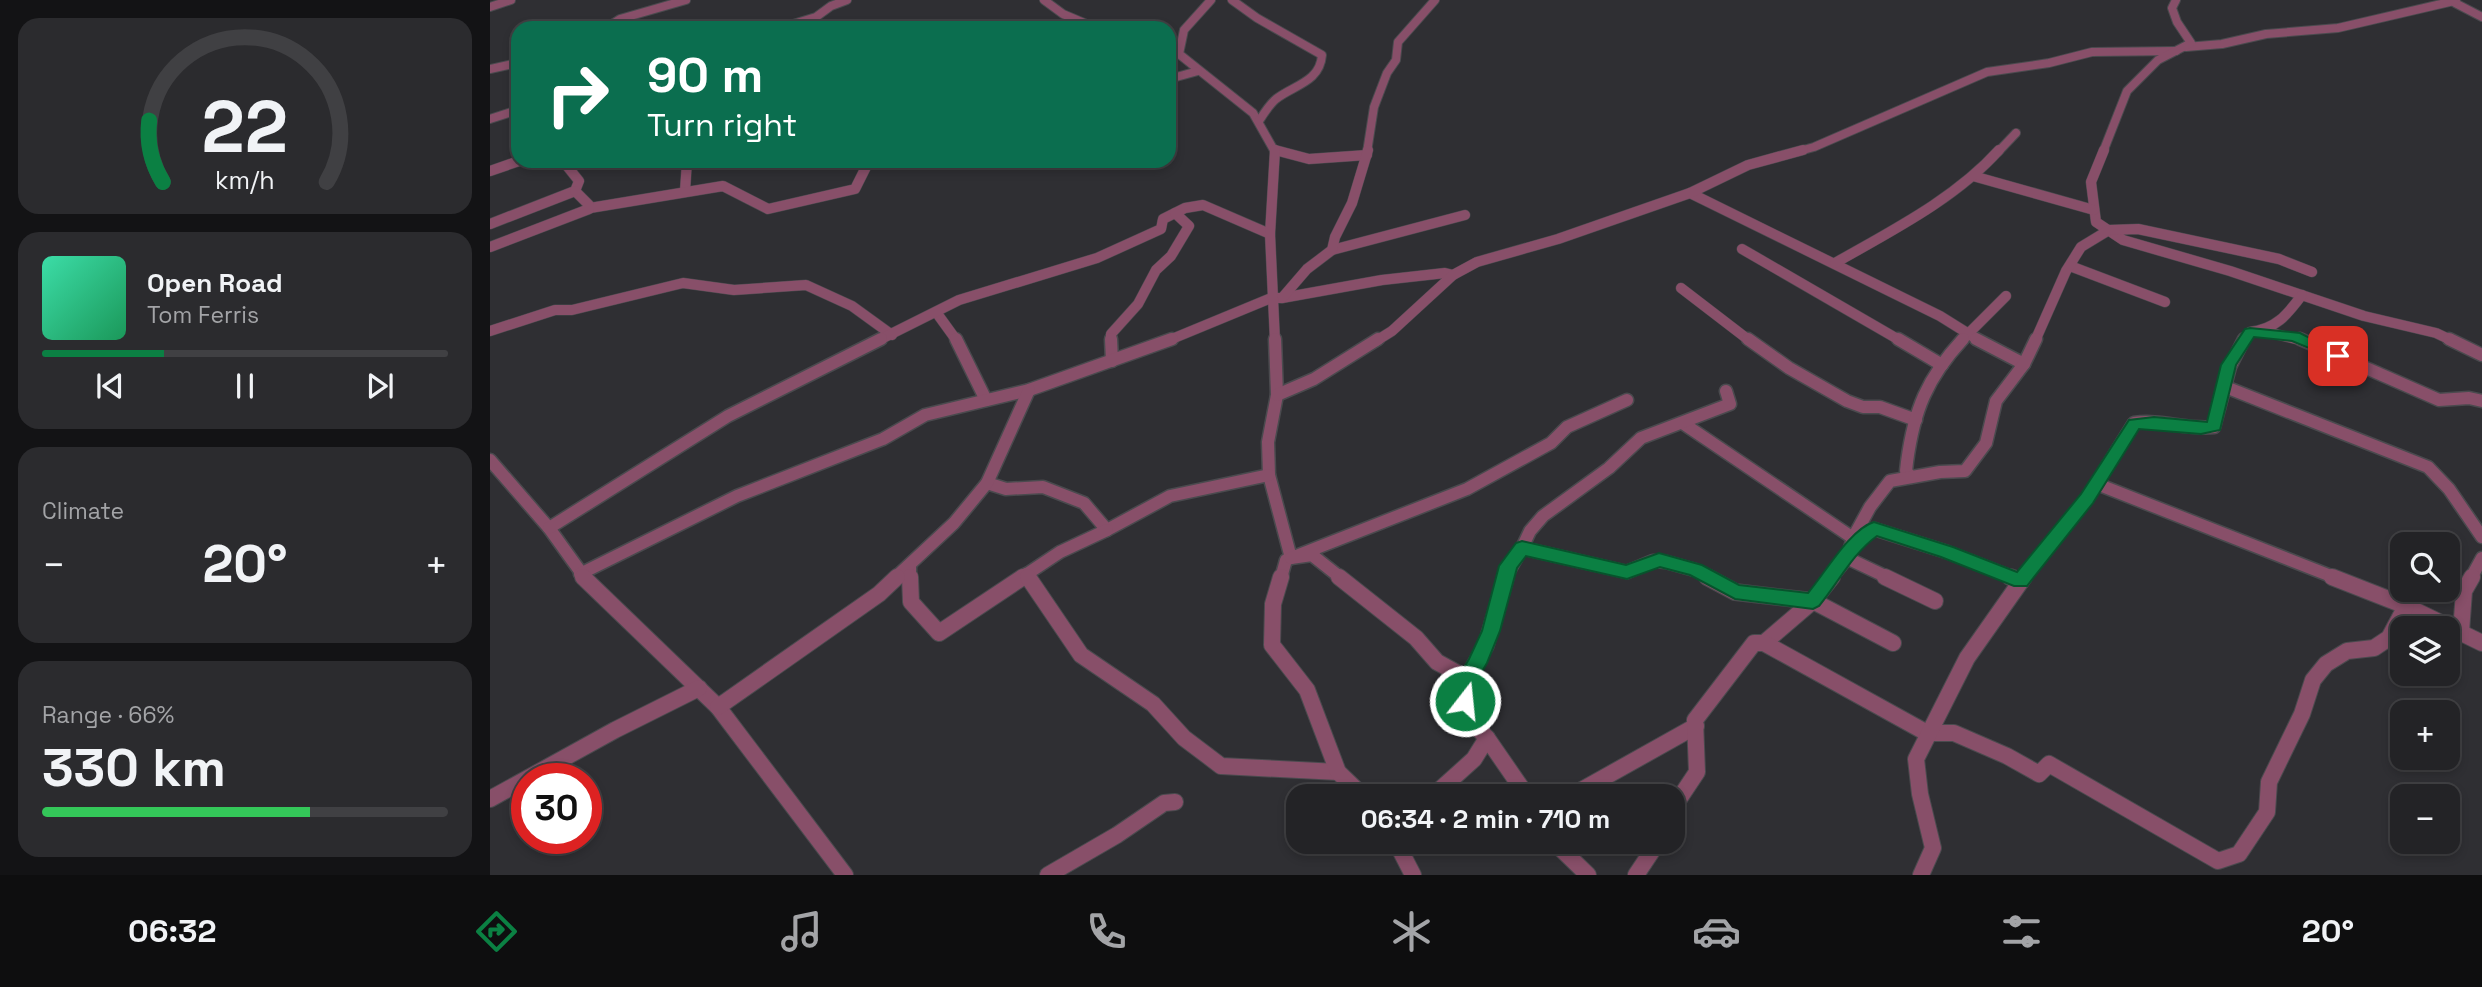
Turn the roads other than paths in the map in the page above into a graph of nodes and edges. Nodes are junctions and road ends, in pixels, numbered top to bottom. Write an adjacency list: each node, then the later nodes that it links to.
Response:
1 (511, 0): 12 (street)
2 (686, 0): 14 (street)
3 (847, 0): 15 (street)
4 (1044, 0): 16 (street)
5 (1211, 0): 21 (street)
6 (1233, 0): 26 (street)
7 (1435, 0): 29 (street)
8 (2176, 0): 17 (street)
9 (2426, 0): 11 (street)
10 (2455, 0): 11 (street); 13 (street)
11 (2436, 5): 17 (street)
12 (490, 7)
13 (2482, 17)
14 (617, 21)
15 (804, 21)
16 (1080, 21)
17 (2186, 47): 18 (street)
18 (2176, 51): 38 (street); 40 (street)
19 (1176, 62): 21 (street)
20 (511, 64): 22 (street)
21 (1193, 67): 23 (street); 26 (street)
22 (490, 69)
23 (1176, 76)
24 (511, 112): 25 (street)
25 (490, 119)
26 (1259, 121): 28 (street)
27 (2016, 133): 35 (street)
28 (1275, 150): 29 (street); 47 (street)
29 (1367, 155): 49 (street)
30 (511, 164): 34 (street)
31 (570, 168): 36 (street)
32 (687, 168): 37 (street)
33 (866, 168): 37 (street)
34 (490, 171)
35 (1973, 176): 40 (street); 51 (street)
36 (575, 191): 39 (street); 44 (street)
37 (685, 191): 39 (street)
38 (1690, 193): 51 (street); 54 (street)
39 (590, 208): 48 (street)
40 (2095, 210): 46 (street)
41 (1175, 213): 43 (street); 45 (street); 47 (street)
42 (1465, 215): 49 (street)
43 (1163, 219): 45 (street); 60 (street)
44 (490, 224)
45 (1189, 226): 66 (street)
46 (2109, 230): 52 (street); 53 (street); 56 (street)
47 (1270, 234): 58 (street)
48 (490, 247)
49 (1332, 250): 58 (street)
50 (1742, 250): 68 (street)
51 (1835, 263): 63 (street)
52 (2070, 266): 59 (street); 67 (street)
53 (2312, 272)
54 (1453, 275): 58 (street); 72 (street)
55 (1681, 288): 76 (street)
56 (2302, 295): 62 (street); 65 (street)
57 (2006, 296): 63 (street)
58 (1277, 298): 66 (street); 72 (street)
59 (2165, 302)
60 (936, 312): 64 (street); 73 (street)
61 (490, 331): 64 (street)
62 (2267, 332): 69 (street); 75 (street)
63 (1966, 334): 67 (street); 68 (street)
64 (892, 335): 83 (street)
65 (2482, 355)
66 (1112, 360): 70 (street)
67 (2024, 364): 80 (street)
68 (1942, 365): 76 (street)
69 (2223, 386): 82 (street); 85 (street)
70 (1029, 390): 73 (street); 81 (street)
71 (1726, 391): 77 (street)
72 (1277, 395): 79 (street)
73 (986, 400): 91 (street)
74 (1627, 400): 88 (street)
75 (2482, 401)
76 (1916, 420): 80 (street)
77 (1684, 424): 86 (street); 87 (street)
78 (490, 460): 83 (street)
79 (1269, 475): 84 (street); 88 (street)
80 (1911, 477): 86 (street)
81 (987, 483): 84 (street); 90 (street)
82 (2097, 484): 93 (street); 96 (street)
83 (549, 528): 91 (street)
84 (1107, 530): 92 (street)
85 (2482, 537)
86 (1851, 547): 93 (street); 94 (street); 95 (street)
87 (1522, 548): 94 (street); 101 (street)
88 (1291, 558): 101 (street); 107 (street)
89 (2482, 558): 97 (street)
90 (910, 567): 92 (street); 103 (street)
91 (580, 574): 102 (street)
92 (1026, 574): 107 (street)
93 (2021, 581): 105 (street)
94 (1813, 601): 98 (street); 99 (street)
95 (1935, 601)
96 (2406, 606): 97 (street); 105 (street)
97 (2461, 632): 100 (street)
98 (1764, 643): 104 (street); 105 (street)
99 (1893, 643)
100 (2482, 643)
101 (1468, 680): 106 (street)
102 (699, 688): 103 (street); 113 (street)
103 (718, 707): 118 (street)
104 (1696, 726): 111 (street); 112 (street)
105 (1927, 733): 123 (street)
106 (1487, 738): 109 (street); 110 (street)
107 (1338, 772): 108 (street)
108 (1350, 784)
109 (1446, 784)
110 (1519, 784)
111 (1592, 784)
112 (1685, 790)
113 (490, 799)
114 (1175, 802): 119 (street)
115 (1403, 854): 120 (street)
116 (1567, 854): 121 (street)
117 (1650, 854): 122 (street)
118 (845, 875)
119 (1048, 875)
120 (1413, 875)
121 (1588, 875)
122 (1636, 875)
123 (1922, 875)

